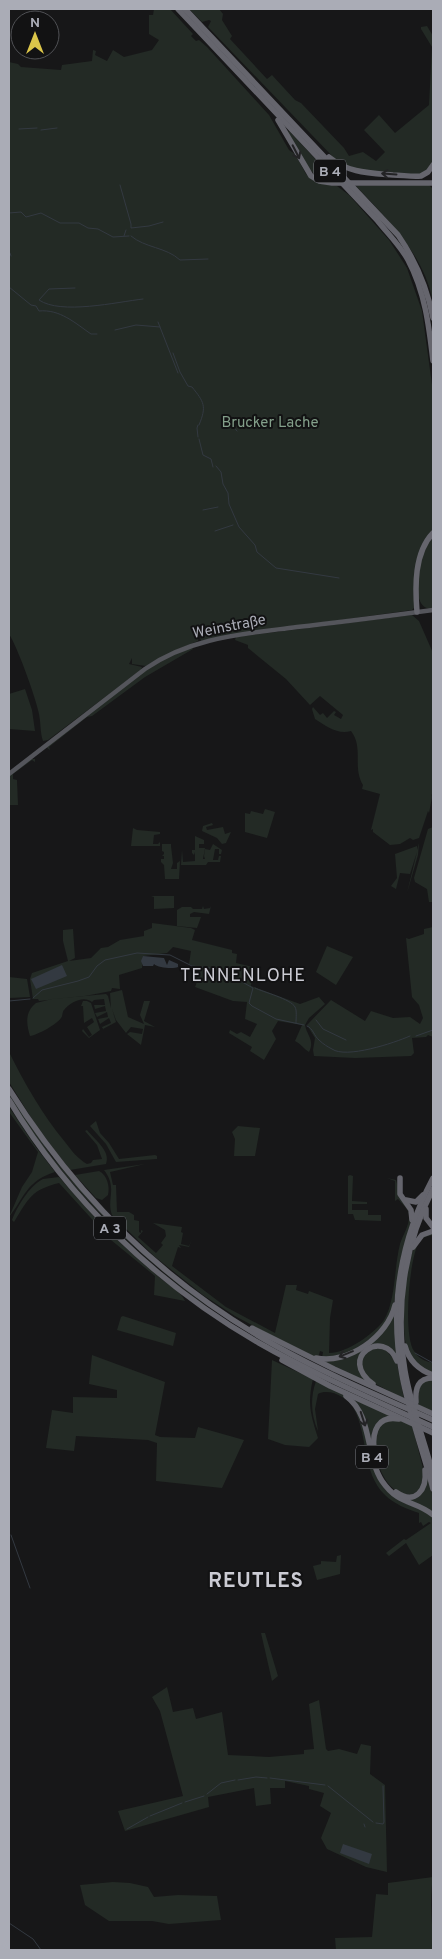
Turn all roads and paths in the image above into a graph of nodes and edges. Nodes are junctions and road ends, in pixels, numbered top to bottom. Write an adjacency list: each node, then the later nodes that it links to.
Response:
1 (178, 9): 3 (highway, B 4)
2 (184, 9): 4 (highway, B 4)
3 (260, 97): 6 (highway, one-way to 6); 8 (highway, B 4)
4 (317, 148): 5 (highway, one-way to 4); 7 (highway, B 4)
5 (433, 165)
6 (433, 183)
7 (433, 318)
8 (433, 361)
9 (433, 535): 11 (highway)
10 (433, 610): 11 (main road, Weinstraße)
11 (420, 612): 12 (main road, Weinstraße)
12 (9, 774)
13 (9, 1089): 24 (highway, A 3)
14 (9, 1100): 26 (highway, A 3)
15 (400, 1178): 18 (highway)
16 (433, 1178): 17 (highway)
17 (431, 1189): 18 (highway); 19 (highway); 21 (highway); 22 (highway)
18 (402, 1198): 21 (highway)
19 (433, 1227)
20 (433, 1231): 22 (highway)
21 (410, 1235): 23 (highway)
22 (408, 1261): 25 (highway)
23 (398, 1288): 27 (highway, A 3, one-way to 27); 28 (highway)
24 (214, 1307): 27 (highway, A 3); 34 (highway, A 3)
25 (401, 1319): 29 (highway); 32 (highway)
26 (260, 1344): 30 (highway); 36 (highway, A 3)
27 (294, 1349): 31 (highway, A 3)
28 (401, 1374): 31 (highway); 38 (highway)
29 (433, 1377): 32 (highway)
30 (330, 1386): 35 (highway); 42 (highway, B 4, one-way to 42)
31 (387, 1394): 33 (highway)
32 (414, 1399): 35 (highway)
33 (433, 1414)
34 (433, 1420)
35 (415, 1421): 37 (highway); 38 (highway); 39 (highway)
36 (433, 1427)
37 (433, 1433)
38 (420, 1434): 39 (highway); 40 (highway)
39 (425, 1460): 41 (highway)
40 (433, 1474)
41 (433, 1489)
42 (433, 1515)

